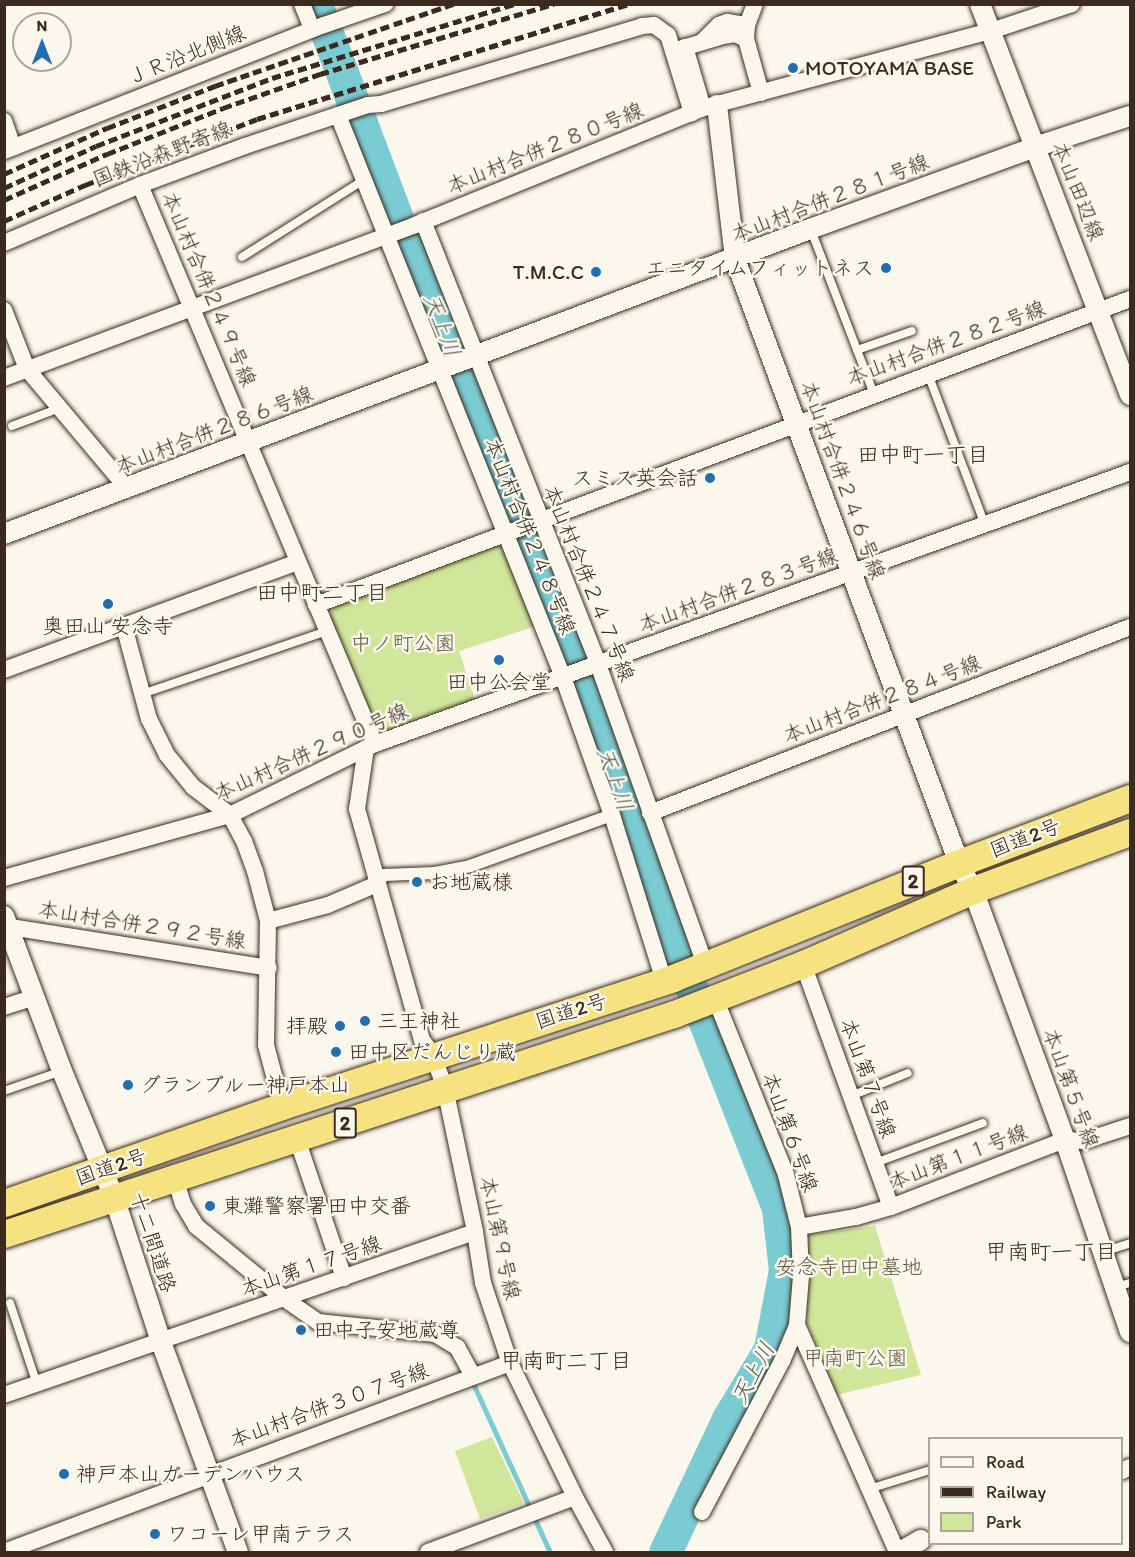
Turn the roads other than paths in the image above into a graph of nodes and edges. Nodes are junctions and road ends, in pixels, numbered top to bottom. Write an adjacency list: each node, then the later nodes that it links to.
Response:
1 (302, 4): 6 (street)
2 (385, 4): 6 (street, ＪＲ沿北側線)
3 (754, 4): 8 (street)
4 (980, 4): 7 (street, 本山田辺線)
5 (1072, 4): 7 (street, 本山村合併２８０号線)
6 (312, 29): 16 (street, ＪＲ沿北側線)
7 (991, 31): 10 (street, 本山村合併２８０号線); 15 (street, 本山田辺線)
8 (746, 32): 9 (street); 10 (street)
9 (677, 51): 11 (street); 12 (street, 国鉄沿森野寄線)
10 (761, 93): 11 (street, 本山村合併２８０号線)
11 (704, 109): 19 (street, 本山村合併２８０号線); 24 (street, 本山村合併２４６号線)
12 (338, 114): 17 (street, 本山村合併２４８号線); 18 (street, 国鉄沿森野寄線)
13 (1131, 116): 15 (street, 本山村合併２８１号線)
14 (4, 121): 16 (street)
15 (1035, 147): 20 (street, 本山村合併２８１号線); 28 (street, 本山田辺線)
16 (9, 149)
17 (364, 180): 21 (street, 本山村合併２４８号線); 23 (lane)
18 (140, 185): 22 (street, 国鉄沿森野寄線); 26 (street, 本山村合併２４９号線)
19 (419, 223): 21 (street, 本山村合併２８０号線); 31 (street, 本山村合併２４７号線)
20 (810, 229): 24 (street, 本山村合併２８１号線); 30 (lane)
21 (387, 235): 26 (street, 本山村合併２８０号線); 33 (street, 本山村合併２４８号線)
22 (4, 243)
23 (242, 257)
24 (735, 259): 31 (street, 本山村合併２８１号線); 39 (street, 本山村合併２４６号線)
25 (1131, 299): 28 (street, 本山村合併２８２号線)
26 (193, 307): 32 (street, 本山村合併２８０号線); 41 (street, 本山村合併２４９号線)
27 (4, 310): 32 (street)
28 (1100, 310): 34 (street, 本山村合併２８２号線); 37 (street, 本山田辺線)
29 (912, 331): 30 (lane)
30 (857, 350): 36 (lane)
31 (474, 357): 33 (street, 本山村合併２８１号線); 44 (street, 本山村合併２４７号線)
32 (27, 369): 35 (street, 本山村合併２８０号線); 38 (street)
33 (440, 371): 41 (street, 本山村合併２８６号線); 46 (street, 本山村合併２４８号線)
34 (928, 374): 36 (street, 本山村合併２８２号線); 45 (lane)
35 (4, 378)
36 (874, 394): 39 (street, 本山村合併２８２号線)
37 (1131, 395)
38 (60, 408): 40 (lane); 43 (street)
39 (797, 423): 44 (street, 本山村合併２８２号線); 49 (street, 本山村合併２４６号線)
40 (12, 426)
41 (250, 441): 43 (street, 本山村合併２８６号線); 48 (street, 本山村合併２４９号線)
42 (1131, 472): 45 (street, 本山村合併２８３号線)
43 (128, 488): 47 (street, 本山村合併２８６号線)
44 (540, 521): 46 (street, 本山村合併２８２号線); 54 (street, 本山村合併２４７号線)
45 (985, 525): 49 (street, 本山村合併２８３号線)
46 (505, 533): 50 (street, 本山村合併２８２号線); 56 (street, 本山村合併２４８号線)
47 (4, 534)
48 (298, 562): 50 (street, 本山村合併２４９号線); 51 (street)
49 (851, 573): 54 (street, 本山村合併２８３号線); 58 (street, 本山村合併２４６号線)
50 (316, 605): 53 (street, 本山村合併２４９号線)
51 (124, 626): 55 (street); 57 (street)
52 (1131, 627): 58 (street, 本山村合併２８４号線)
53 (327, 631): 57 (lane); 59 (street, 本山村合併２４９号線)
54 (598, 664): 56 (street, 本山村合併２８３号線); 61 (street, 本山村合併２４７号線)
55 (4, 670)
56 (563, 677): 59 (street, 本山村合併２９０号線); 63 (street, 本山村合併２４８号線)
57 (142, 694): 62 (street)
58 (903, 715): 61 (street, 本山村合併２８４号線); 65 (street, 本山村合併２４６号線)
59 (371, 746): 62 (street, 本山村合併２９０号線); 67 (street, 本山第９号線)
60 (1131, 798): 65 (highway, 国道2号 / 2)
61 (650, 813): 73 (street, 本山村合併２４７号線)
62 (230, 815): 66 (street, 本山村合併２９０号線); 69 (street)
63 (612, 815): 67 (street); 73 (street, 本山村合併２４８号線)
64 (1131, 832): 68 (highway, 国道2号 / 2)
65 (959, 863): 68 (street, 本山第５号線); 73 (highway, 国道2号 / 2)
66 (4, 878)
67 (377, 884): 69 (street); 77 (street, 本山第９号線)
68 (973, 890): 71 (highway, 国道2号 / 2); 87 (street, 本山第５号線)
69 (268, 921): 72 (street)
70 (6, 923): 72 (street, 本山村合併２９２号線); 74 (street, 十二間道路)
71 (803, 964): 75 (highway, 国道2号 / 2); 82 (street, 本山第７号線)
72 (269, 968): 83 (street)
73 (684, 973): 77 (highway, 国道2号 / 2)
74 (35, 997): 76 (street); 78 (street, 十二間道路)
75 (703, 1003): 80 (highway, 国道2号 / 2); 94 (street, 本山第６号線)
76 (4, 1007)
77 (433, 1055): 80 (street, 本山第９号線); 83 (highway, 国道2号 / 2)
78 (62, 1071): 81 (lane); 89 (street, 十二間道路)
79 (908, 1073): 82 (lane)
80 (445, 1088): 86 (highway, 国道2号 / 2); 95 (street, 本山第９号線)
81 (4, 1091)
82 (851, 1096): 88 (street, 本山第７号線)
83 (282, 1106): 89 (highway, 国道2号 / 2)
84 (983, 1123): 88 (lane)
85 (1131, 1126): 87 (street, 本山第１１号線)
86 (297, 1139): 90 (highway, 国道2号 / 2); 99 (street)
87 (1065, 1140): 93 (street, 本山第１１号線); 98 (street, 本山第５号線)
88 (874, 1163): 93 (street, 本山第７号線)
89 (102, 1171): 91 (street, 十二間道路); 92 (highway, 国道2号 / 2)
90 (175, 1178): 91 (highway, 国道2号 / 2); 101 (street)
91 (114, 1197): 96 (highway, 国道2号 / 2); 105 (street, 十二間道路)
92 (4, 1203)
93 (891, 1207): 94 (street, 本山第１１号線)
94 (799, 1227): 103 (street, 本山第６号線)
95 (475, 1232): 99 (street, 本山第１７号線); 106 (street, 本山第９号線)
96 (4, 1234)
97 (1131, 1243): 98 (lane)
98 (1103, 1252): 100 (street, 本山第５号線)
99 (344, 1278): 101 (street, 本山第１７号線)
100 (1123, 1285): 104 (street, 本山第５号線)
101 (285, 1299): 105 (street, 本山第１７号線); 107 (street)
102 (10, 1303): 108 (lane)
103 (797, 1325): 112 (street, 本山第６号線); 114 (street)
104 (1131, 1332)
105 (161, 1342): 108 (street, 本山第１７号線); 111 (street, 十二間道路)
106 (510, 1363): 107 (street, 本山村合併３０７号線); 113 (street, 本山第９号線)
107 (469, 1378): 111 (street, 本山村合併３０７号線)
108 (37, 1384): 109 (street, 本山第１７号線)
109 (4, 1395)
110 (928, 1471): 112 (lane)
111 (209, 1474): 116 (street, 本山村合併３０７号線); 117 (street, 十二間道路)
112 (869, 1489): 120 (street, 本山第６号線)
113 (575, 1497): 118 (street); 119 (street, 本山第９号線)
114 (702, 1512)
115 (925, 1538): 120 (street)
116 (4, 1552)
117 (238, 1552)
118 (428, 1552)
119 (605, 1552)
120 (898, 1552)

